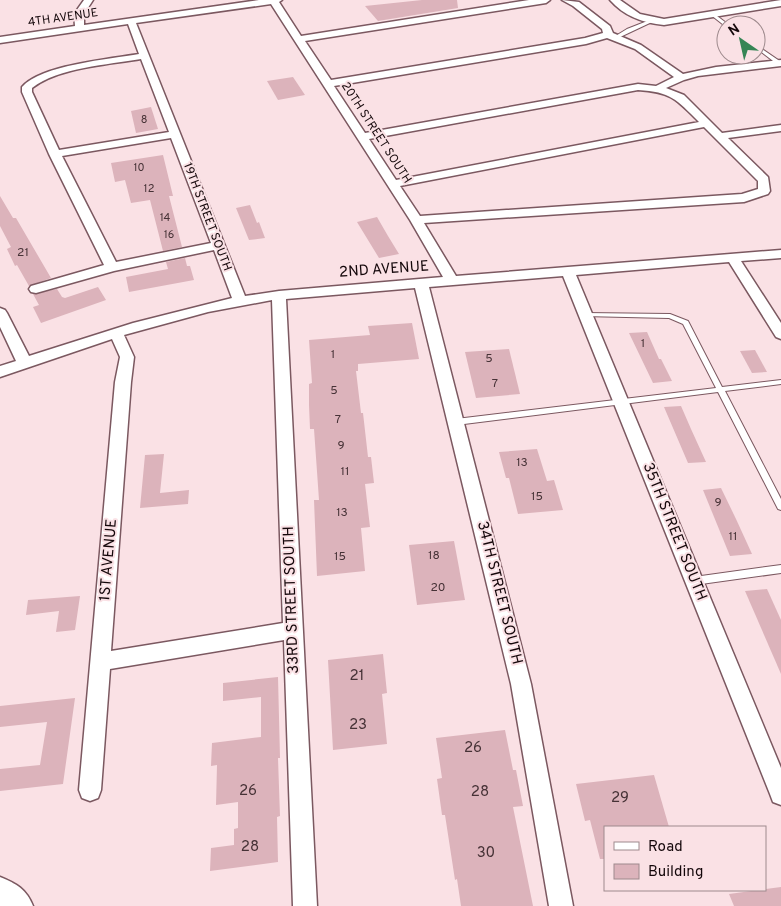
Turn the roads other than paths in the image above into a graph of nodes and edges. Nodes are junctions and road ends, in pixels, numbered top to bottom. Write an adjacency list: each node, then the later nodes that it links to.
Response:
1 (89, 0): 12 (street)
2 (276, 0): 6 (street, 4TH AVENUE); 14 (street, 20TH STREET SOUTH)
3 (546, 0): 14 (street)
4 (566, 0): 13 (street)
5 (614, 0): 11 (street)
6 (254, 2): 10 (street, 4TH AVENUE)
7 (781, 3): 8 (street)
8 (712, 14): 9 (lane); 11 (street)
9 (716, 17)
10 (130, 21): 12 (street, 4TH AVENUE); 17 (street, 19TH STREET SOUTH)
11 (652, 21): 13 (lane)
12 (80, 28): 15 (street, 4TH AVENUE)
13 (612, 36): 19 (street); 20 (street)
14 (299, 39): 20 (street, 20TH STREET SOUTH)
15 (0, 40)
16 (766, 53): 18 (lane)
17 (144, 56): 24 (street, 19TH STREET SOUTH); 27 (street)
18 (780, 63): 19 (street)
19 (681, 77): 21 (street)
20 (328, 84): 26 (street, 20TH STREET SOUTH)
21 (659, 88): 22 (street); 26 (street)
22 (708, 123): 25 (street); 28 (street)
23 (781, 128): 25 (street)
24 (175, 134): 27 (street); 30 (street, 19TH STREET SOUTH)
25 (721, 136): 29 (street)
26 (362, 137): 28 (street, 20TH STREET SOUTH)
27 (55, 154): 33 (street)
28 (393, 184): 29 (street, 20TH STREET SOUTH)
29 (416, 220): 35 (street, 20TH STREET SOUTH)
30 (219, 245): 33 (street); 39 (street, 19TH STREET SOUTH)
31 (781, 254): 32 (street, 2ND AVENUE)
32 (732, 257): 34 (street, 2ND AVENUE); 43 (street)
33 (112, 267): 37 (street)
34 (567, 270): 35 (street, 2ND AVENUE); 41 (street, 35TH STREET SOUTH)
35 (452, 281): 36 (street, 2ND AVENUE)
36 (422, 284): 38 (street, 2ND AVENUE); 49 (street, 34TH STREET SOUTH)
37 (36, 289)
38 (279, 295): 39 (street, 2ND AVENUE); 53 (street, 33RD STREET SOUTH)
39 (240, 300): 42 (street, 2ND AVENUE)
40 (0, 313): 44 (street)
41 (585, 315): 47 (lane); 48 (street, 35TH STREET SOUTH)
42 (116, 333): 44 (street, 2ND AVENUE); 54 (street, 1ST AVENUE)
43 (781, 334)
44 (25, 363): 45 (street, 2ND AVENUE)
45 (0, 372)
46 (781, 382): 47 (lane)
47 (720, 389): 48 (lane); 50 (lane)
48 (621, 402): 49 (lane); 52 (street, 35TH STREET SOUTH)
49 (456, 422): 60 (street, 34TH STREET SOUTH)
50 (781, 507)
51 (781, 569): 52 (lane)
52 (694, 581): 56 (street, 35TH STREET SOUTH)
53 (293, 630): 54 (street); 59 (street, 33RD STREET SOUTH)
54 (100, 662): 55 (street, 1ST AVENUE)
55 (90, 790)
56 (781, 794)
57 (0, 895): 58 (main road)
58 (15, 906)
59 (305, 906)
60 (561, 906)

